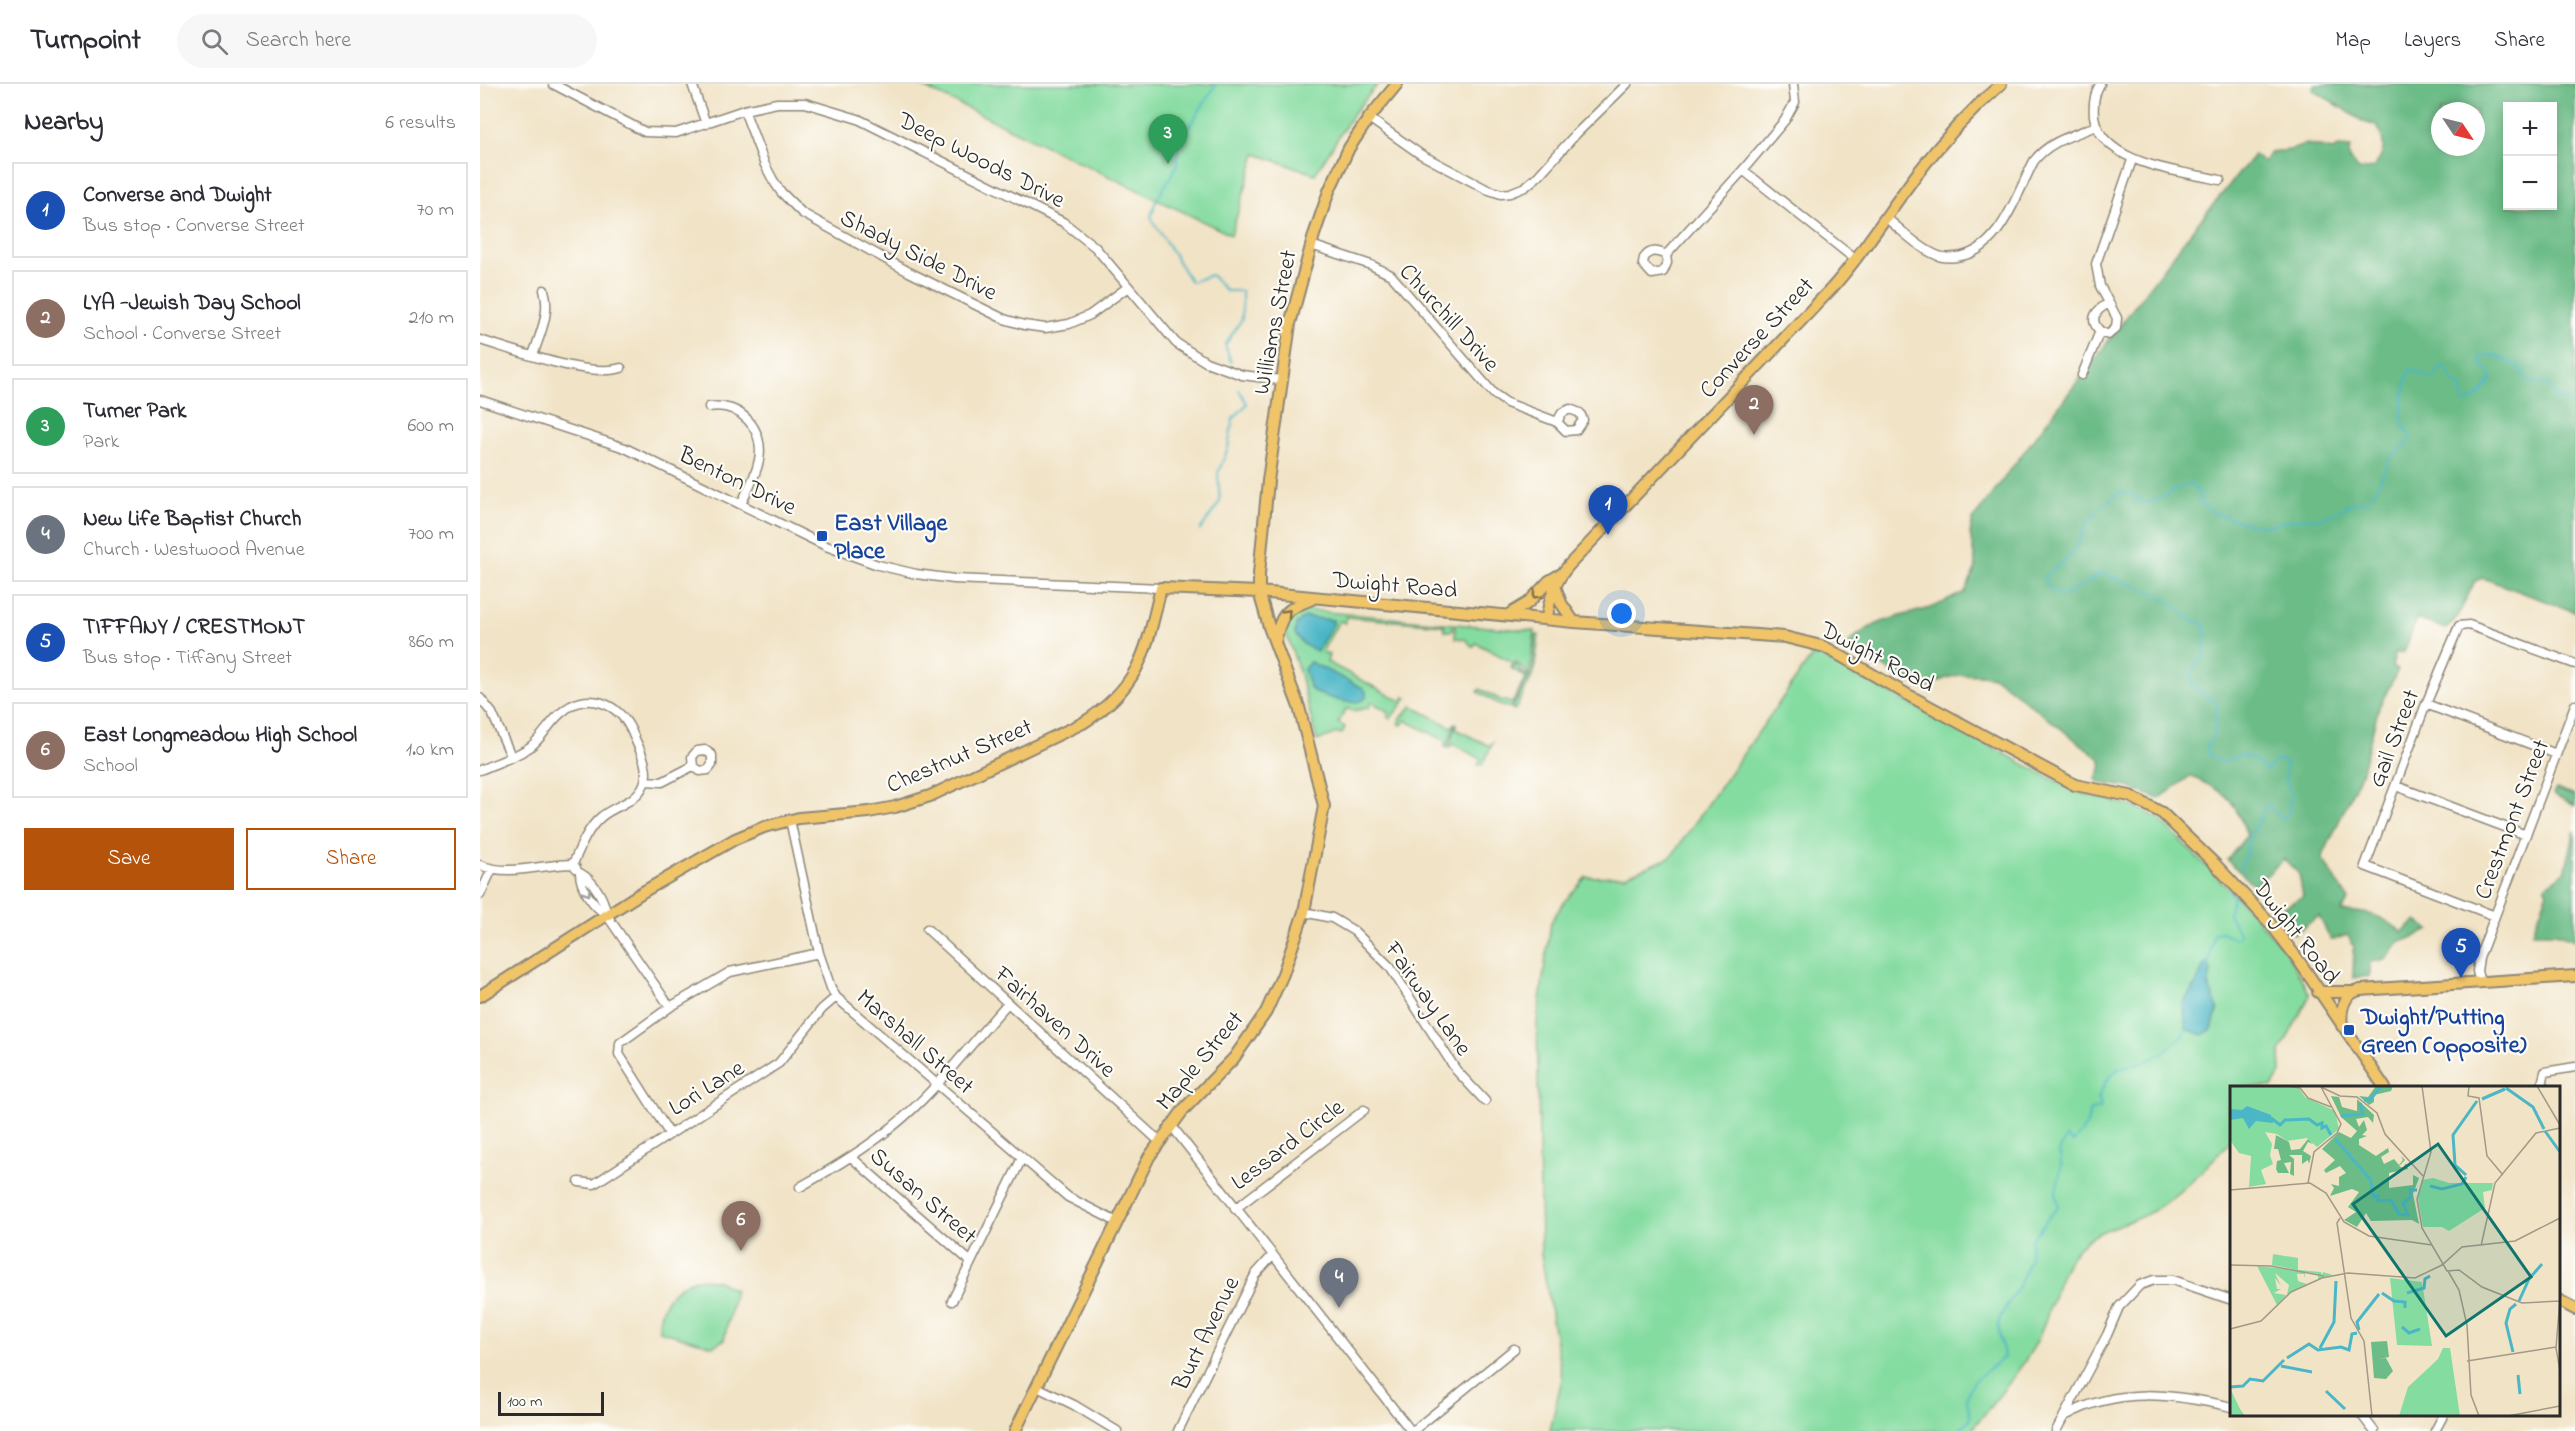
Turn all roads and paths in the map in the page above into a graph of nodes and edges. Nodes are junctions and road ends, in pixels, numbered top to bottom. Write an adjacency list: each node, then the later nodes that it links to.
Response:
1 (553, 84): 10 (street, Deep Woods Drive)
2 (692, 84): 10 (street)
3 (1397, 84): 9 (main road, Williams Street)
4 (1627, 84): 9 (street)
5 (1793, 84): 13 (street)
6 (2001, 84): 15 (main road, Converse Street)
7 (2100, 84): 11 (street)
8 (744, 110): 10 (street, Deep Woods Drive); 19 (street, Deep Woods Drive); 19 (street, Shady Side Drive)
9 (1370, 118): 16 (main road, Williams Street)
10 (706, 124)
11 (2096, 126): 12 (street); 15 (street)
12 (2132, 160): 14 (street); 21 (street)
13 (1743, 170): 17 (street); 18 (street)
14 (2220, 180)
15 (1886, 218): 18 (main road, Converse Street)
16 (1311, 244): 27 (main road, Williams Street); 30 (street, Churchill Drive)
17 (1666, 255)
18 (1856, 260): 32 (main road, Converse Street)
19 (1128, 287): 27 (street, Deep Woods Drive)
20 (544, 290): 24 (street)
21 (2109, 303): 22 (street); 22 (street)
22 (2100, 331): 26 (street)
23 (480, 340): 24 (street)
24 (533, 355): 25 (street)
25 (621, 368)
26 (2082, 375)
27 (1281, 380): 35 (main road, Williams Street)
28 (480, 400): 31 (street, Benton Drive)
29 (709, 407): 31 (street)
30 (1557, 422)
31 (741, 504): 34 (street, Benton Drive)
32 (1562, 573): 33 (main road, Converse Street); 37 (main road, one-way to 37)
33 (1555, 586): 38 (main road, Converse Street); 39 (main road)
34 (1161, 588): 35 (main road, Dwight Road); 51 (main road, Chestnut Street)
35 (1259, 592): 36 (main road, Dwight Road); 40 (main road, Maple Street)
36 (1315, 598): 37 (main road, Dwight Road); 40 (main road, one-way to 36)
37 (1508, 615): 38 (main road, Dwight Road)
38 (1547, 619): 39 (main road, Dwight Road)
39 (1574, 622): 64 (main road, Dwight Road)
40 (1275, 643): 57 (main road, Maple Street)
41 (2575, 664): 43 (street, Gail Street)
42 (480, 698): 46 (street)
43 (2426, 704): 45 (street); 50 (street, Gail Street)
44 (2575, 705): 45 (street, Crestmont Street)
45 (2556, 754): 52 (street, Crestmont Street)
46 (511, 756): 48 (street); 49 (street)
47 (693, 766): 49 (street)
48 (480, 770)
49 (645, 781): 53 (street)
50 (2396, 786): 52 (street); 59 (street, Gail Street)
51 (790, 820): 58 (main road, Chestnut Street); 61 (street, Marshall Street)
52 (2526, 835): 59 (street, Crestmont Street)
53 (573, 864): 55 (street); 58 (street)
54 (480, 865): 55 (street)
55 (492, 869): 56 (street)
56 (480, 896)
57 (1304, 912): 75 (street, Fairway Lane); 77 (main road, Maple Street)
58 (606, 914): 66 (main road, Chestnut Street); 69 (street)
59 (2495, 916): 63 (street, Crestmont Street)
60 (927, 929): 68 (street, Fairhaven Drive)
61 (819, 953): 67 (street, Marshall Street); 69 (street)
62 (2575, 976): 63 (main road)
63 (2480, 983): 65 (main road)
64 (2318, 992): 65 (main road); 70 (main road, Dwight Road)
65 (2353, 992): 70 (main road)
66 (480, 996)
67 (836, 997): 72 (street, Marshall Street); 78 (street, Lori Lane)
68 (1008, 1003): 72 (street); 79 (street, Fairhaven Drive)
69 (670, 1007): 78 (street)
70 (2342, 1026): 73 (main road, Dwight Road)
71 (2575, 1067): 74 (street)
72 (936, 1084): 80 (street); 81 (street, Marshall Street)
73 (2380, 1086)
74 (2542, 1086)
75 (1485, 1101)
76 (1364, 1110): 84 (street, Lessard Circle)
77 (1171, 1125): 79 (main road, Maple Street); 84 (street)
78 (669, 1133): 82 (street, Lori Lane)
79 (1159, 1141): 85 (main road, Maple Street)
80 (851, 1157): 83 (street); 87 (street, Susan Street)
81 (1022, 1158): 85 (street, Marshall Street); 87 (street)
82 (579, 1182)
83 (800, 1187)
84 (1235, 1209): 86 (street)
85 (1117, 1222): 93 (main road, Maple Street)
86 (1272, 1256): 100 (street, Burt Avenue); 101 (street)
87 (972, 1262): 89 (street)
88 (2230, 1299): 97 (street)
89 (952, 1301)
90 (2560, 1301): 91 (main road)
91 (2575, 1310)
92 (1514, 1349): 101 (street)
93 (1037, 1387): 98 (main road, Maple Street); 99 (street)
94 (2230, 1407): 97 (street)
95 (2363, 1416): 103 (street)
96 (2443, 1416): 104 (street)
97 (2064, 1417): 102 (street)
98 (1015, 1431)
99 (1117, 1431)
100 (1178, 1431)
101 (1412, 1431)
102 (2056, 1431)
103 (2374, 1431)
104 (2435, 1431)

